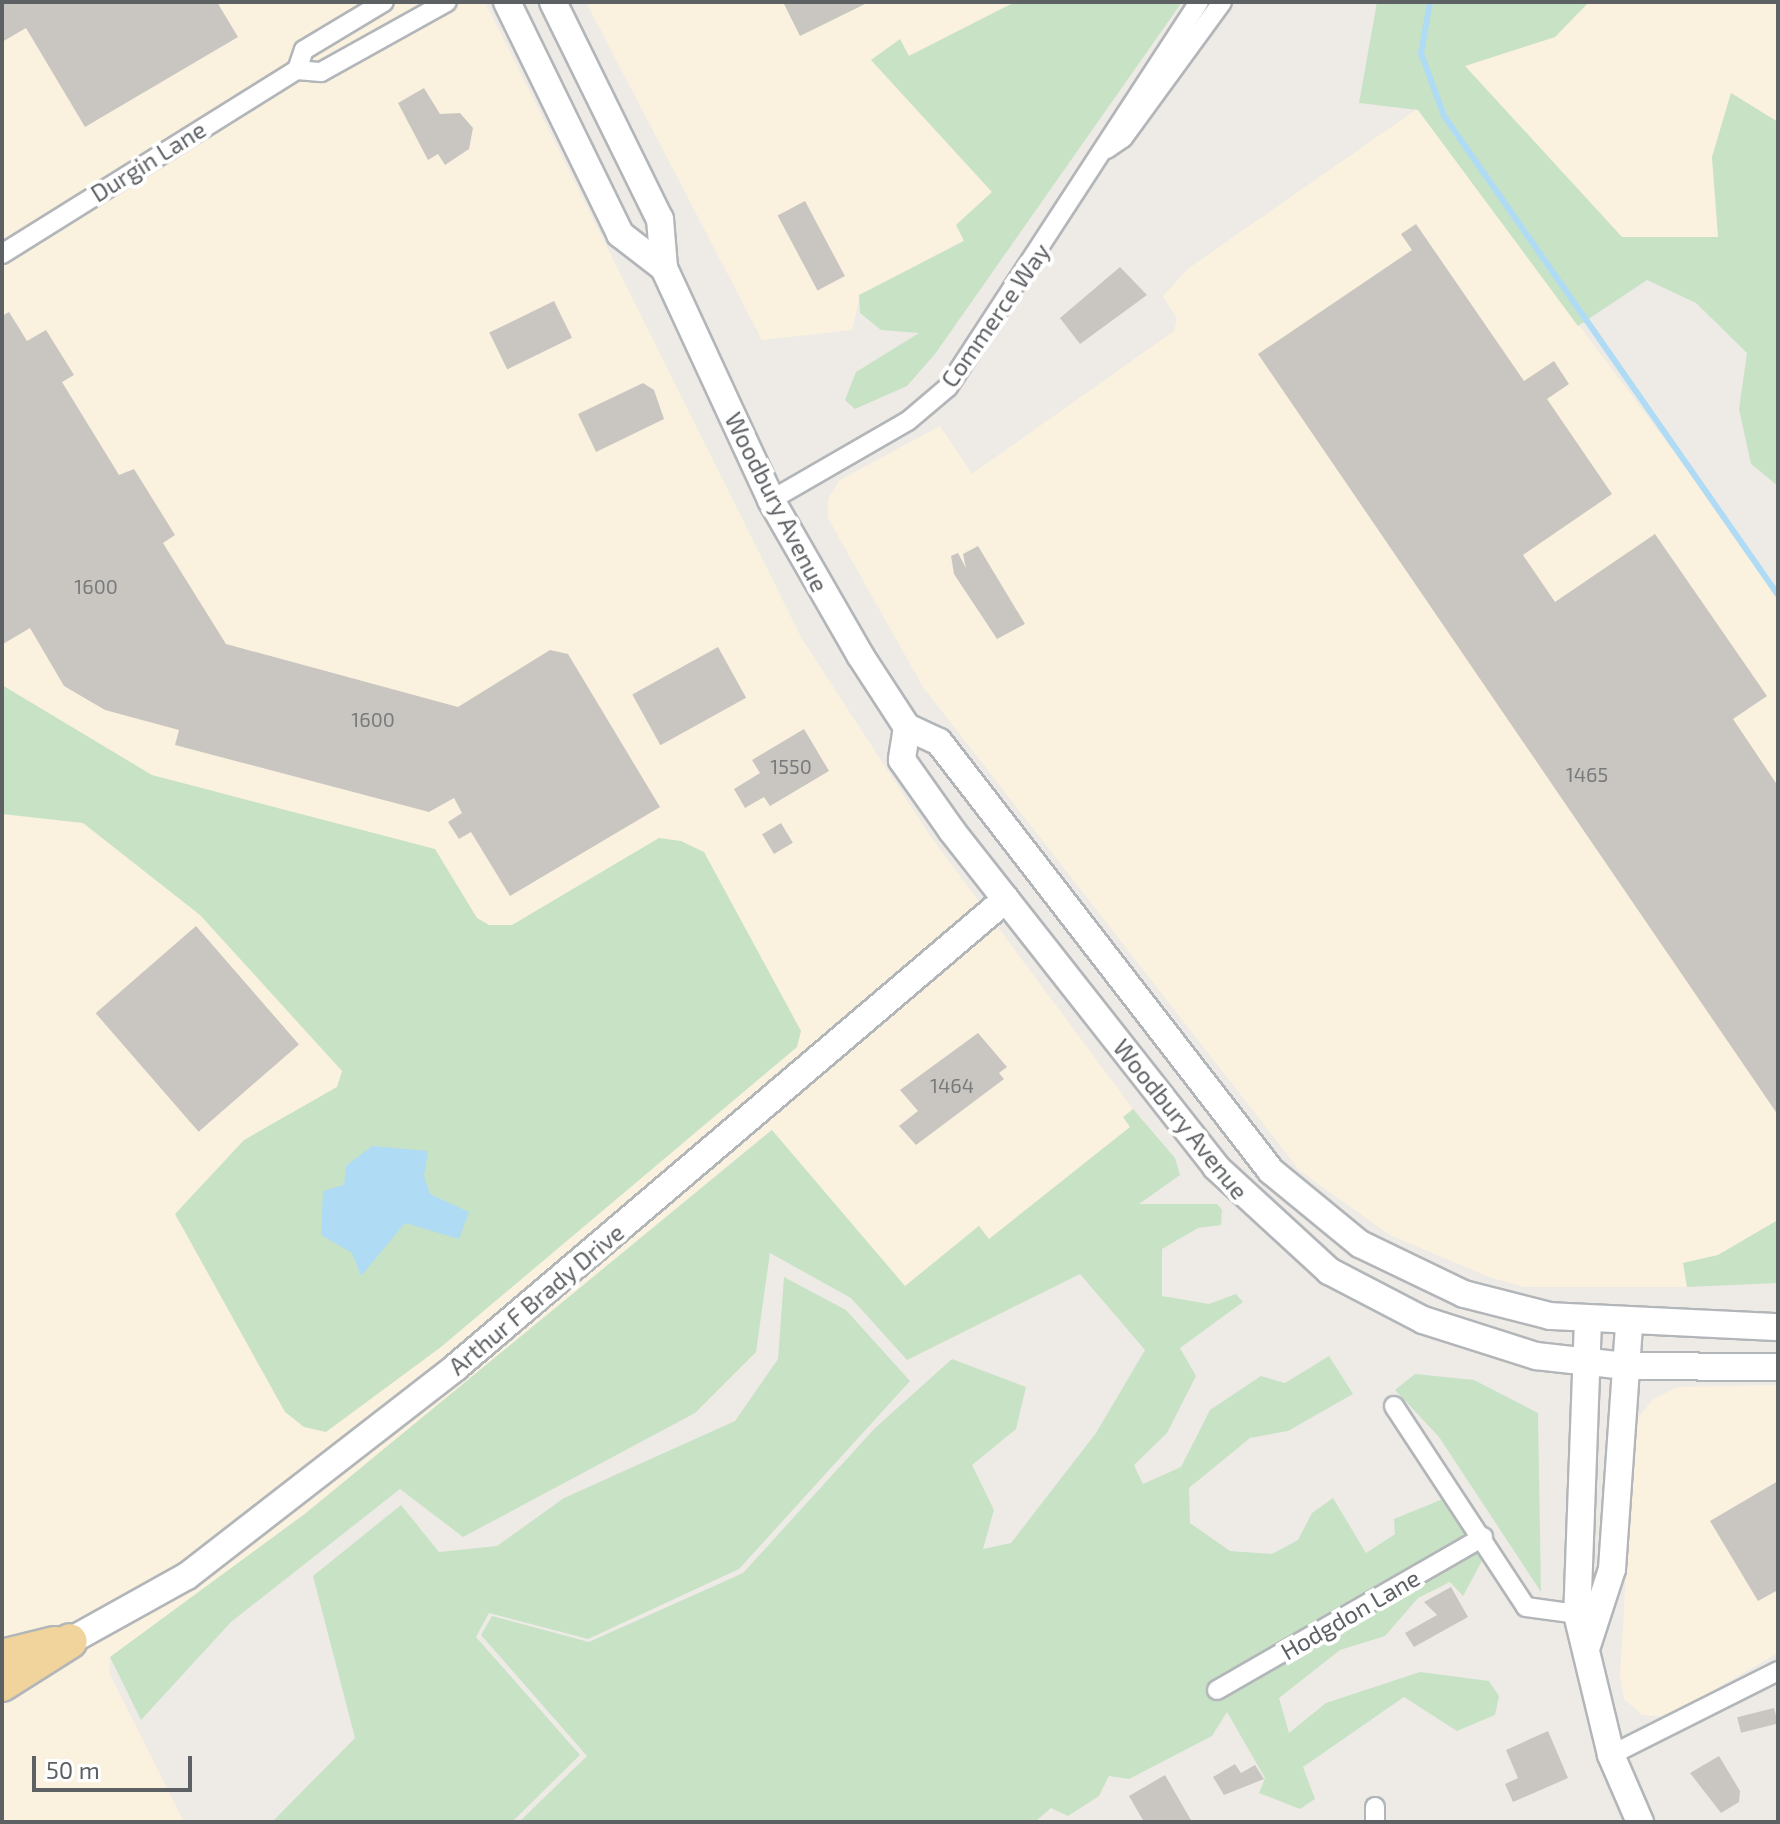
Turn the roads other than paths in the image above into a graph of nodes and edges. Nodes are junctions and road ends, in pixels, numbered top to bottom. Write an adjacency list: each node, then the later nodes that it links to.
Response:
1 (384, 2): 7 (street, Durgin Lane)
2 (447, 2): 7 (street, Durgin Lane)
3 (507, 2): 10 (main road, Woodbury Avenue)
4 (553, 2): 10 (main road, Woodbury Avenue)
5 (1199, 2): 8 (street, Commerce Way)
6 (1222, 2): 8 (street, Commerce Way)
7 (297, 70): 9 (street, Durgin Lane)
8 (1107, 149): 11 (street, Commerce Way)
9 (2, 254)
10 (664, 268): 11 (main road, Woodbury Avenue)
11 (771, 500): 12 (main road, Woodbury Avenue)
12 (907, 727): 13 (main road, Woodbury Avenue); 14 (main road, Woodbury Avenue)
13 (1013, 908): 17 (main road, Woodbury Avenue); 23 (main road, Arthur F Brady Drive)
14 (1588, 1320): 15 (main road, Woodbury Avenue); 17 (main road)
15 (1629, 1323): 16 (main road, Woodbury Avenue); 18 (main road)
16 (1778, 1327)
17 (1584, 1363): 18 (main road, Woodbury Avenue); 22 (main road)
18 (1625, 1366): 19 (main road, Woodbury Avenue); 24 (main road)
19 (1778, 1367)
20 (1394, 1406): 21 (street)
21 (1483, 1537): 22 (street); 28 (street, Hodgdon Lane)
22 (1577, 1614): 24 (main road)
23 (70, 1641): 25 (highway); 27 (highway)
24 (1587, 1646): 29 (main road)
25 (2, 1657)
26 (1778, 1671): 29 (street)
27 (2, 1684)
28 (1217, 1690)
29 (1611, 1755): 30 (main road)
30 (1640, 1822)

